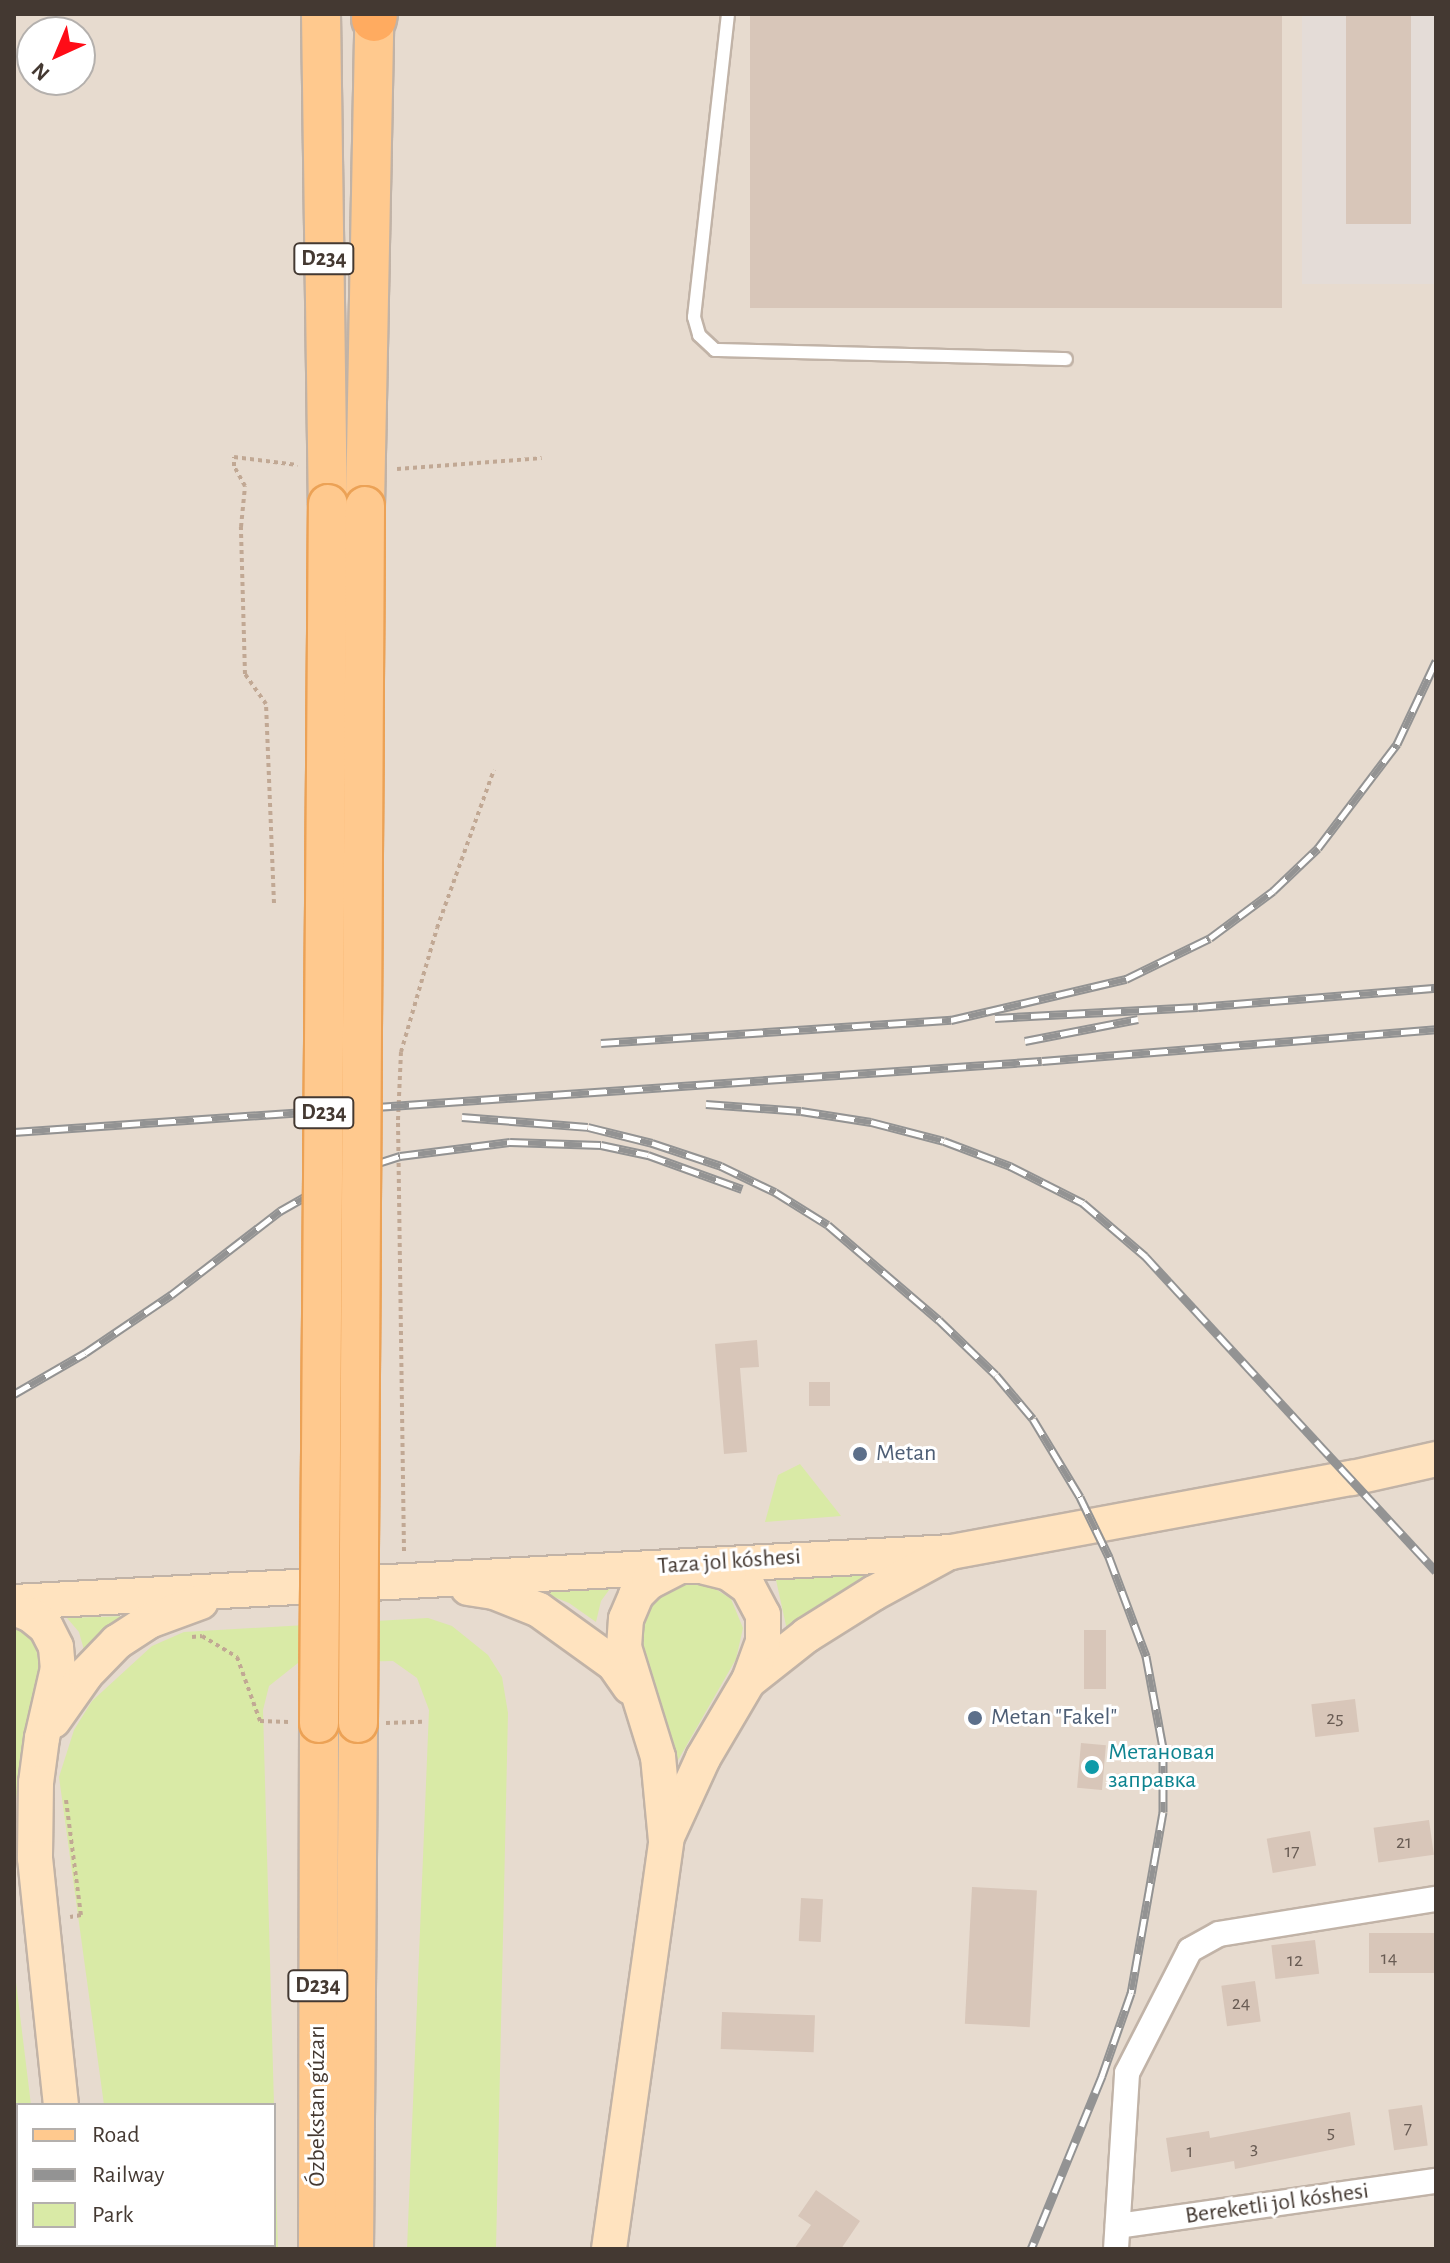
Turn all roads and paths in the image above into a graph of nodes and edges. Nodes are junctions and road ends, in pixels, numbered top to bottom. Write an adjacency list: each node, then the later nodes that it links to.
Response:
1 (321, 14): 8 (main road, D234)
2 (728, 14): 4 (lane)
3 (374, 16): 8 (main road, D234)
4 (1066, 359)
5 (542, 458): 7 (path)
6 (308, 466): 10 (path)
7 (388, 469)
8 (346, 505): 20 (main road, D234, bridge); 22 (main road, D234, bridge)
9 (494, 770): 14 (path)
10 (274, 903)
11 (1436, 1459): 12 (main road, Taza jol kóshesi)
12 (951, 1552): 13 (main road, Taza jol kóshesi); 18 (main road)
13 (690, 1565): 14 (main road, Taza jol kóshesi); 18 (main road); 19 (main road)
14 (410, 1566): 15 (main road, Taza jol kóshesi); 19 (main road)
15 (250, 1588): 16 (main road, Taza jol kóshesi); 23 (main road)
16 (14, 1605): 23 (main road)
17 (189, 1638): 20 (path)
18 (749, 1680): 26 (main road)
19 (643, 1705): 26 (main road)
20 (308, 1722): 33 (main road, Ózbekstan gúzarı / D234)
21 (422, 1722): 22 (path)
22 (368, 1724): 34 (main road, Ózbekstan gúzarı / D234)
23 (42, 1738): 27 (main road)
24 (65, 1794): 29 (path)
25 (14, 1829): 27 (main road)
26 (666, 1841): 35 (main road)
27 (35, 1858): 30 (main road)
28 (1436, 1899): 32 (street)
29 (81, 1915)
30 (61, 2103)
31 (1436, 2181): 32 (street, Bereketli jol kóshesi)
32 (1117, 2238)
33 (318, 2249)
34 (354, 2249)
35 (609, 2249)

